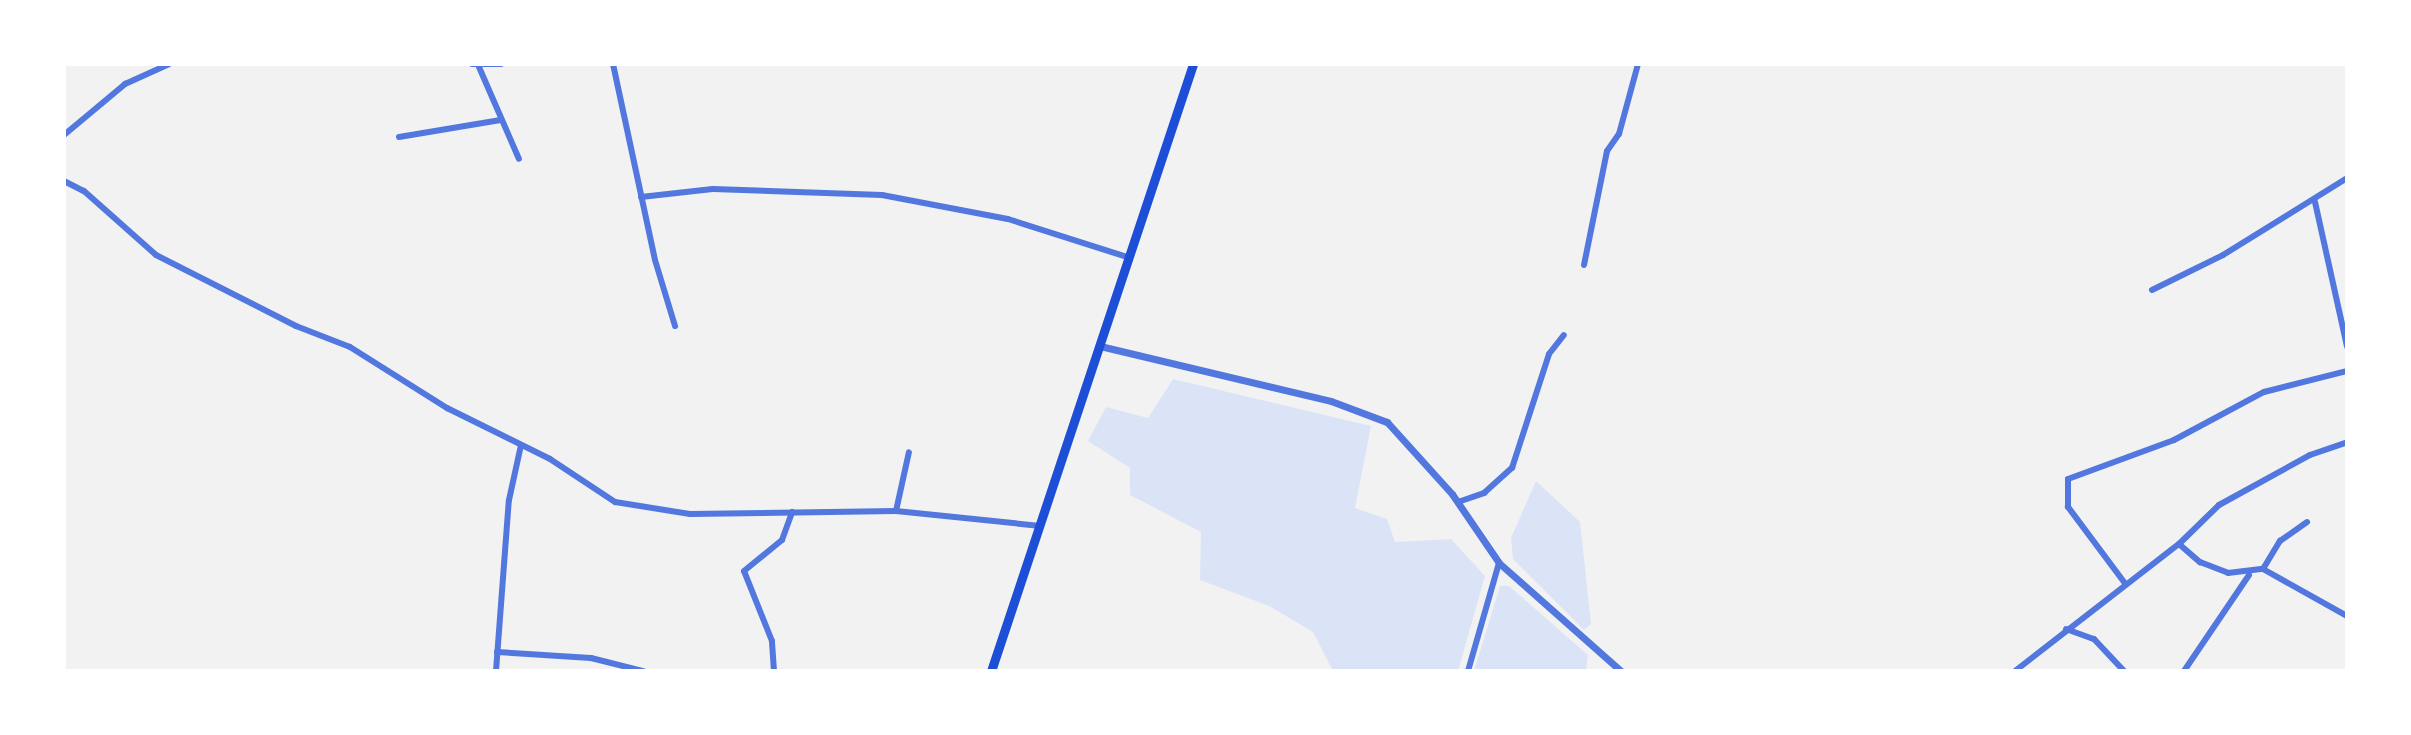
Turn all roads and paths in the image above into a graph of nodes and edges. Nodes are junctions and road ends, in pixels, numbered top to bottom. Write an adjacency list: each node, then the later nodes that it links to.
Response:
1 (169, 64): 6 (street)
2 (501, 64): 7 (street)
3 (613, 64): 14 (street)
4 (1193, 64): 16 (highway)
5 (1638, 64): 17 (street)
6 (157, 65): 9 (street)
7 (476, 65): 8 (street)
8 (501, 120): 10 (street); 11 (street)
9 (64, 135)
10 (399, 137)
11 (519, 159)
12 (2347, 178): 15 (street)
13 (64, 181): 25 (street)
14 (641, 197): 16 (street); 19 (street)
15 (2315, 202): 18 (street); 22 (street)
16 (1130, 258): 21 (highway)
17 (1584, 265)
18 (2152, 290)
19 (675, 326)
20 (1564, 335): 27 (street)
21 (1100, 346): 27 (street); 31 (highway)
22 (2347, 346)
23 (2347, 371): 36 (street)
24 (2347, 442): 32 (street)
25 (521, 445): 29 (street); 39 (street)
26 (909, 452): 28 (street)
27 (1458, 502): 33 (street)
28 (896, 511): 29 (street); 31 (street)
29 (792, 512): 42 (street)
30 (2307, 522): 34 (street)
31 (1040, 526): 43 (highway)
32 (2179, 544): 35 (street); 36 (street)
33 (1499, 563): 44 (street); 45 (street)
34 (2263, 569): 35 (street); 37 (street)
35 (2249, 575): 48 (street)
36 (2124, 582): 38 (street)
37 (2347, 616)
38 (2066, 629): 46 (street); 47 (street)
39 (497, 652): 40 (street); 41 (street)
40 (496, 671)
41 (643, 671)
42 (774, 671)
43 (991, 671)
44 (1468, 671)
45 (1621, 671)
46 (2015, 671)
47 (2124, 671)
48 (2184, 671)

